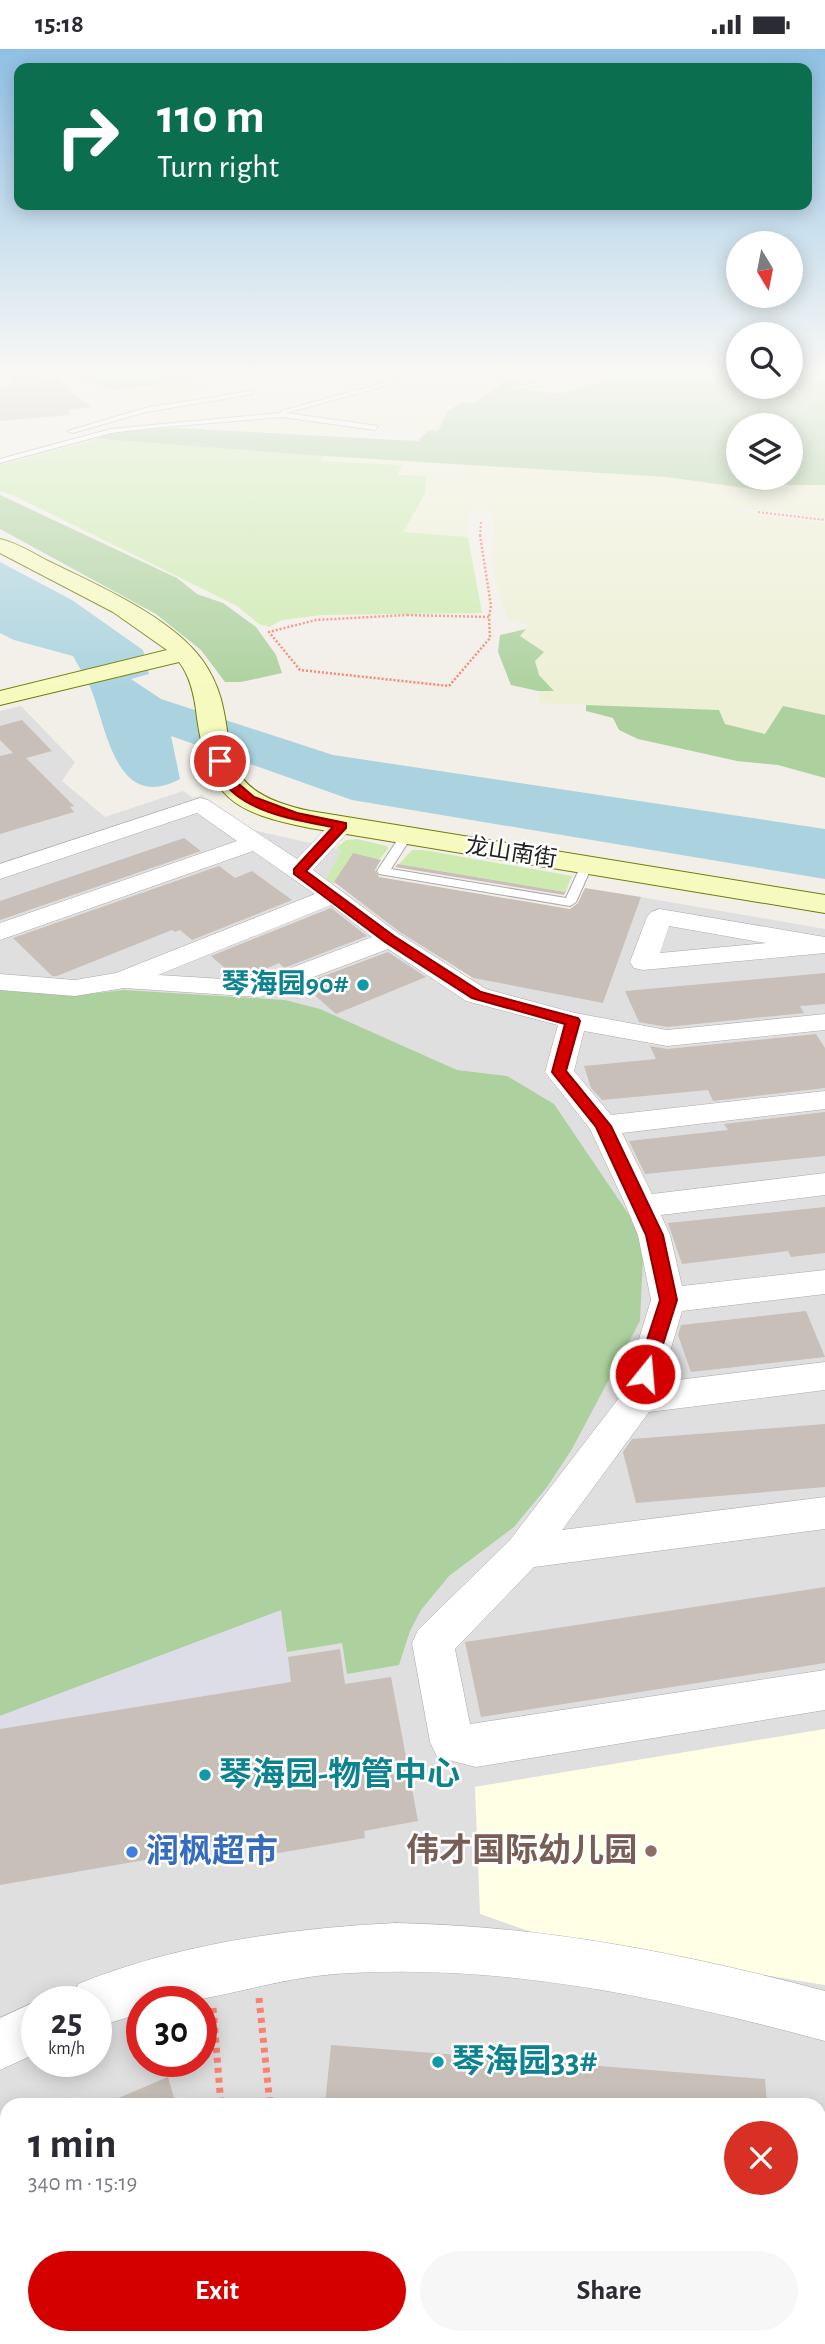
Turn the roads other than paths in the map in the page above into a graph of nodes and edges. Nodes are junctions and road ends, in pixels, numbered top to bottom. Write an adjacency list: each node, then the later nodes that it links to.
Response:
1 (0, 545): 2 (street)
2 (185, 653): 3 (street); 4 (street, 龙山南街)
3 (0, 698)
4 (342, 825): 5 (street, 龙山南街); 8 (street)
5 (406, 836): 7 (street, 龙山南街); 7 (lane)
6 (256, 842): 8 (street); 9 (street); 12 (street)
7 (586, 866): 11 (street, 龙山南街)
8 (299, 871): 10 (street)
9 (0, 872)
10 (334, 895): 13 (street); 15 (street)
11 (825, 904)
12 (0, 932)
13 (390, 939): 15 (street); 17 (street)
14 (825, 945): 14 (street)
15 (122, 980): 16 (street)
16 (0, 982)
17 (573, 1021): 18 (street); 20 (street)
18 (825, 1022)
19 (825, 1100): 20 (street)
20 (603, 1126): 22 (street)
21 (825, 1184): 22 (street)
22 (642, 1206): 24 (street)
23 (825, 1282): 24 (street)
24 (668, 1300): 26 (street)
25 (825, 1376): 26 (street)
26 (638, 1399): 28 (street)
27 (825, 1513): 28 (street)
28 (524, 1552): 29 (street)
29 (825, 1690)
30 (112, 1998): 31 (street)
31 (825, 2016)
32 (21, 2034): 33 (street)
33 (0, 2045)

